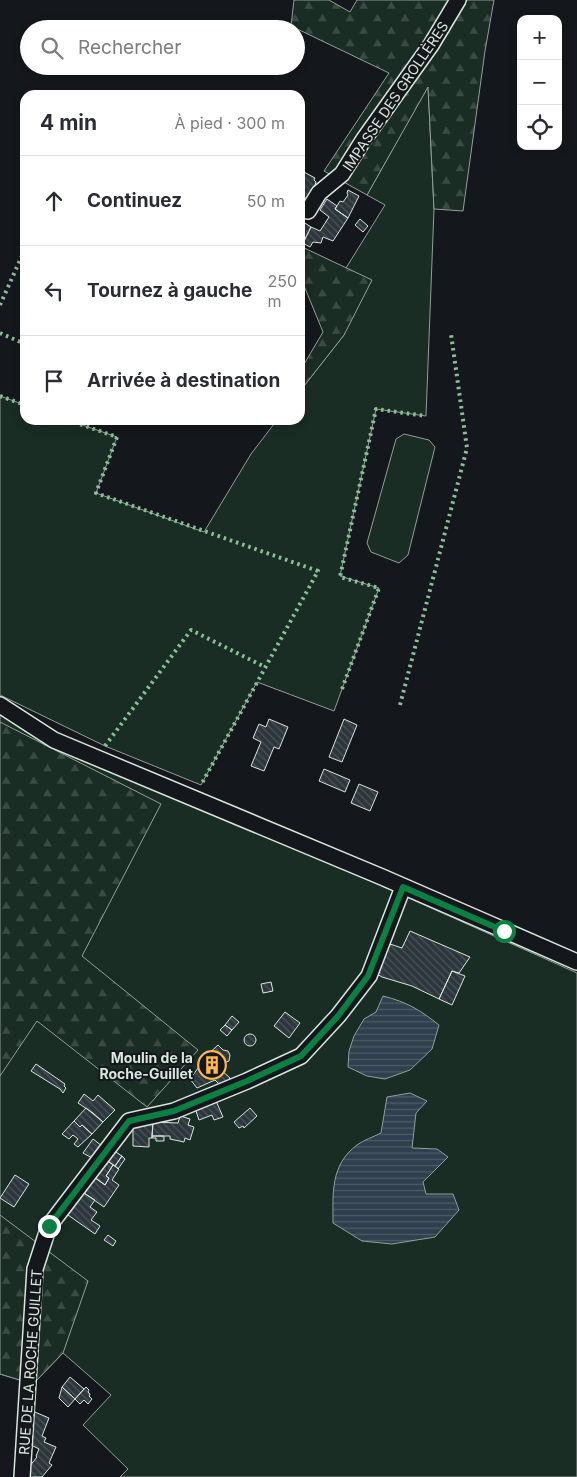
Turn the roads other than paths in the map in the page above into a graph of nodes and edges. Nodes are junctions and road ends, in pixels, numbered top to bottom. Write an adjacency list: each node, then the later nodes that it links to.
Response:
1 (458, 0): 2 (street, IMPASSE DES GROLLÈRES)
2 (308, 210)
3 (0, 705): 4 (street)
4 (403, 887): 5 (street); 6 (street, RUE DE LA ROCHE GUILLET)
5 (577, 962)
6 (22, 1477)

